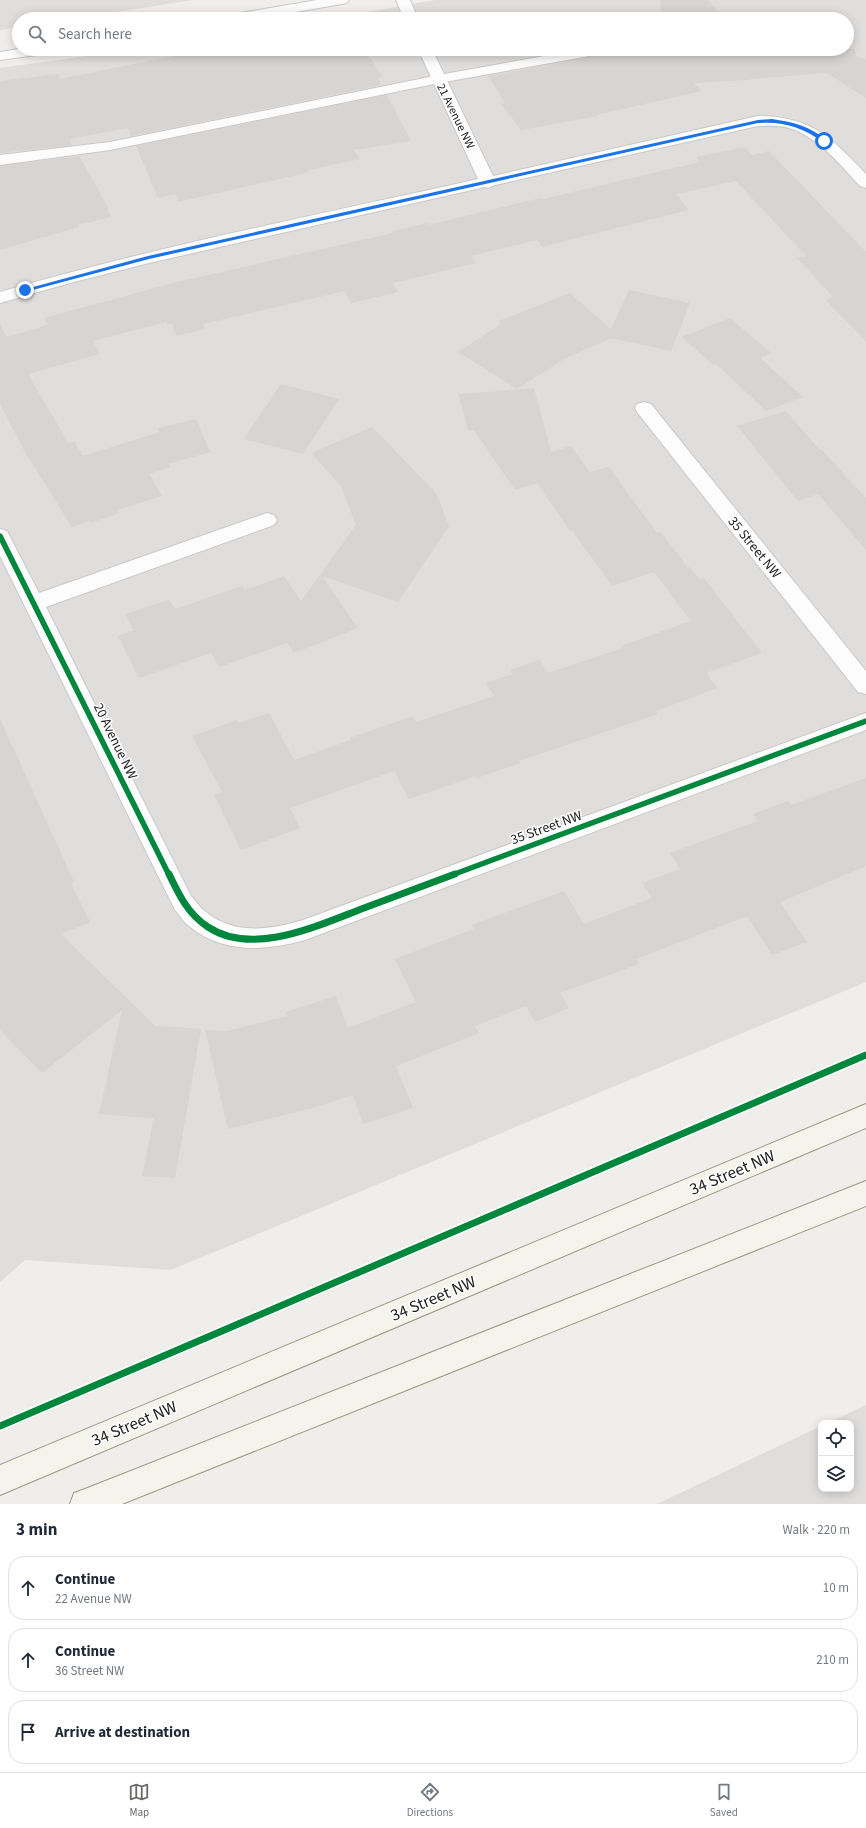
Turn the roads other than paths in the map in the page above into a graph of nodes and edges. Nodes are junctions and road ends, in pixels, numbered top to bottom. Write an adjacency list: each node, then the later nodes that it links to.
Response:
1 (342, 0): 3 (street)
2 (403, 0): 4 (street)
3 (271, 12)
4 (408, 12)
5 (12, 54): 6 (street)
6 (0, 56)
7 (428, 56): 9 (street, 21 Avenue NW)
8 (567, 56): 9 (lane)
9 (439, 79): 10 (lane); 11 (street, 21 Avenue NW)
10 (0, 160)
11 (488, 183): 12 (street); 13 (street)
12 (866, 183)
13 (0, 298)
14 (644, 408): 18 (street, 35 Street NW)
15 (267, 520): 17 (street)
16 (0, 536): 17 (street, 20 Avenue NW)
17 (34, 603): 20 (street, 20 Avenue NW)
18 (866, 686)
19 (866, 721): 20 (street, 35 Street NW)
20 (230, 937)
21 (866, 1116): 23 (main road, 34 Street NW)
22 (866, 1193): 24 (main road)
23 (0, 1480)
24 (85, 1504)

